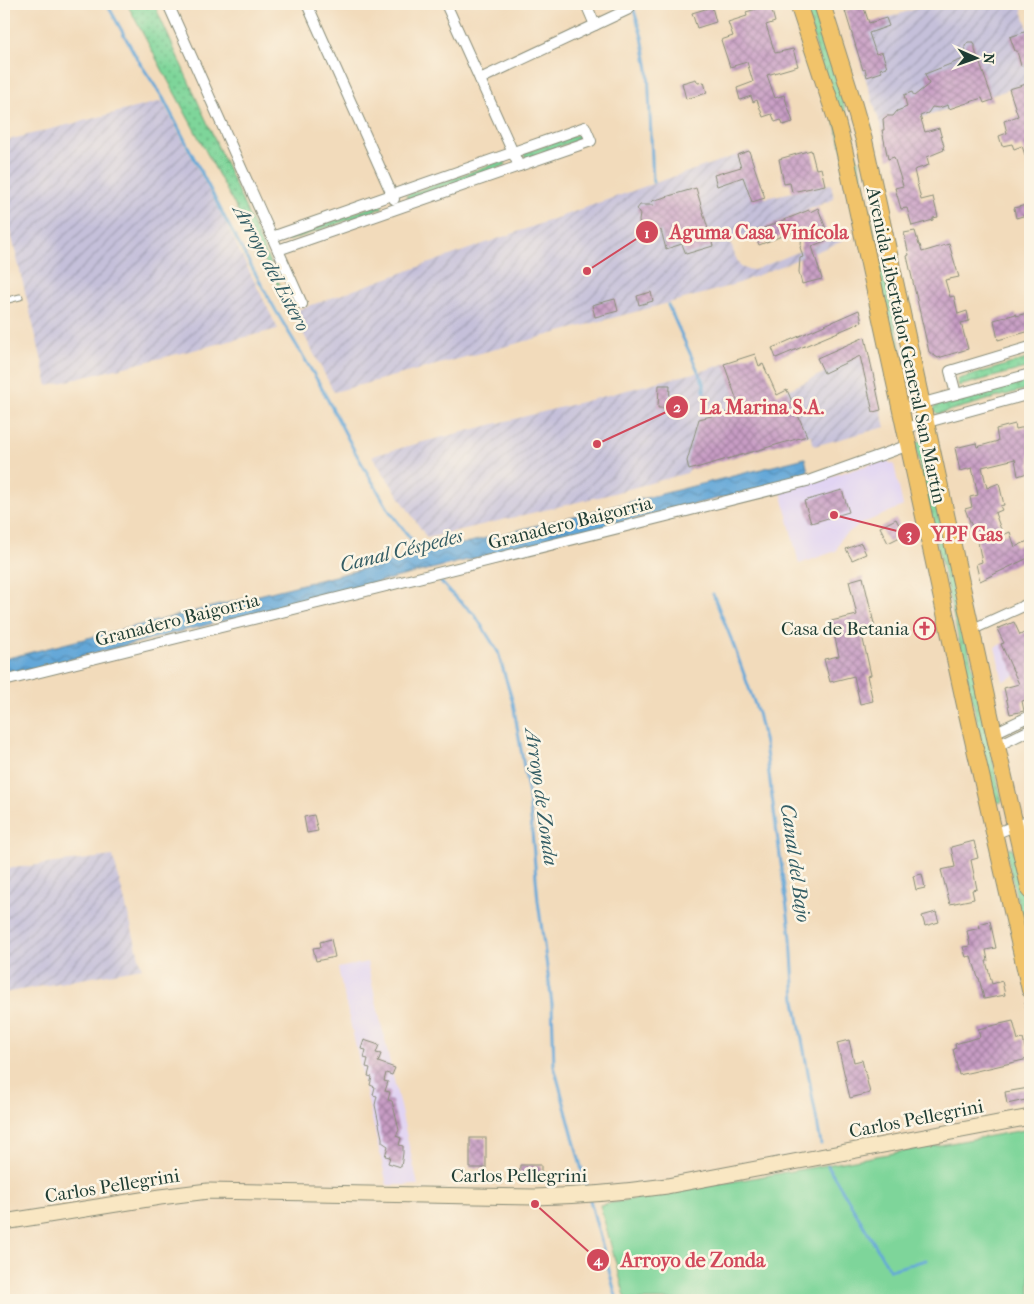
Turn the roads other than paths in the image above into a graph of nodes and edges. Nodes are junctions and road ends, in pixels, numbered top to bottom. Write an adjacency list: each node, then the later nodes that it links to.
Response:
1 (168, 4): 14 (street)
2 (307, 4): 12 (street)
3 (446, 4): 9 (street)
4 (586, 4): 8 (street)
5 (798, 4): 24 (main road, Avenida Libertador General San Martín)
6 (822, 4): 23 (main road, Avenida Libertador General San Martín)
7 (629, 9): 8 (street)
8 (595, 25): 9 (street)
9 (480, 79): 10 (street)
10 (513, 152): 11 (street); 11 (street); 12 (street)
11 (519, 166): 13 (street)
12 (392, 195): 13 (street); 14 (street)
13 (398, 208): 15 (street)
14 (272, 237): 15 (street)
15 (278, 250): 18 (street)
16 (20, 297): 17 (lane)
17 (4, 301)
18 (302, 304)
19 (1030, 347): 21 (street)
20 (1030, 374): 21 (street)
21 (956, 394): 23 (street)
22 (1030, 394): 25 (street)
23 (922, 403): 24 (street); 25 (main road, Avenida Libertador General San Martín)
24 (901, 409): 26 (main road, Avenida Libertador General San Martín)
25 (926, 423): 26 (street); 29 (main road, Avenida Libertador General San Martín)
26 (906, 428): 27 (main road, Avenida Libertador General San Martín)
27 (909, 445): 30 (street, Granadero Baigorria); 35 (main road, Avenida Libertador General San Martín)
28 (1030, 603): 29 (street)
29 (971, 630): 33 (main road, Avenida Libertador General San Martín)
30 (4, 680)
31 (1030, 716): 33 (street)
32 (1030, 730): 33 (street)
33 (995, 739): 34 (main road, Avenida Libertador General San Martín)
34 (1023, 823): 35 (street); 36 (main road, Avenida Libertador General San Martín)
35 (994, 834): 37 (main road, Avenida Libertador General San Martín)
36 (1030, 891)
37 (1030, 990)
38 (1030, 1117): 39 (main road, Carlos Pellegrini)
39 (4, 1222)

